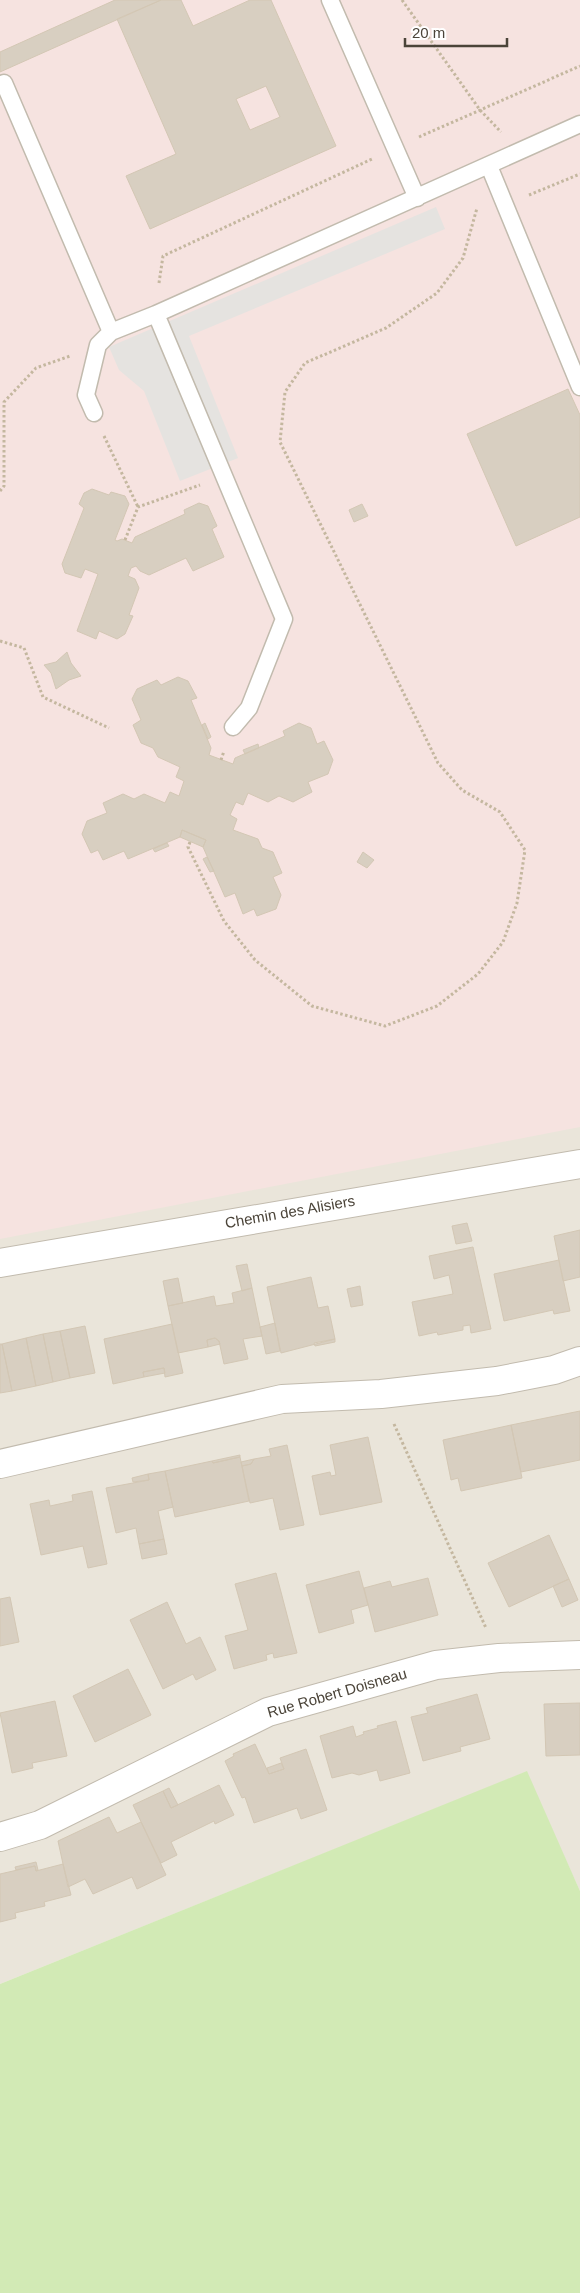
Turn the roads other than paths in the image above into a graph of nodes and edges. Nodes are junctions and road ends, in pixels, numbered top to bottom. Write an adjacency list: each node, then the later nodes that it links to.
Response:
1 (330, 0): 5 (lane)
2 (4, 83): 7 (lane)
3 (580, 124): 4 (lane)
4 (490, 166): 5 (lane); 8 (lane)
5 (417, 198): 6 (lane)
6 (156, 314): 7 (lane); 10 (lane)
7 (111, 332): 9 (lane)
8 (580, 387)
9 (94, 413)
10 (233, 727)
11 (580, 1164): 12 (street, Chemin des Alisiers)
12 (0, 1262)
13 (580, 1361): 14 (street)
14 (0, 1464)
15 (580, 1654): 16 (street, Rue Robert Doisneau)
16 (0, 1836)

